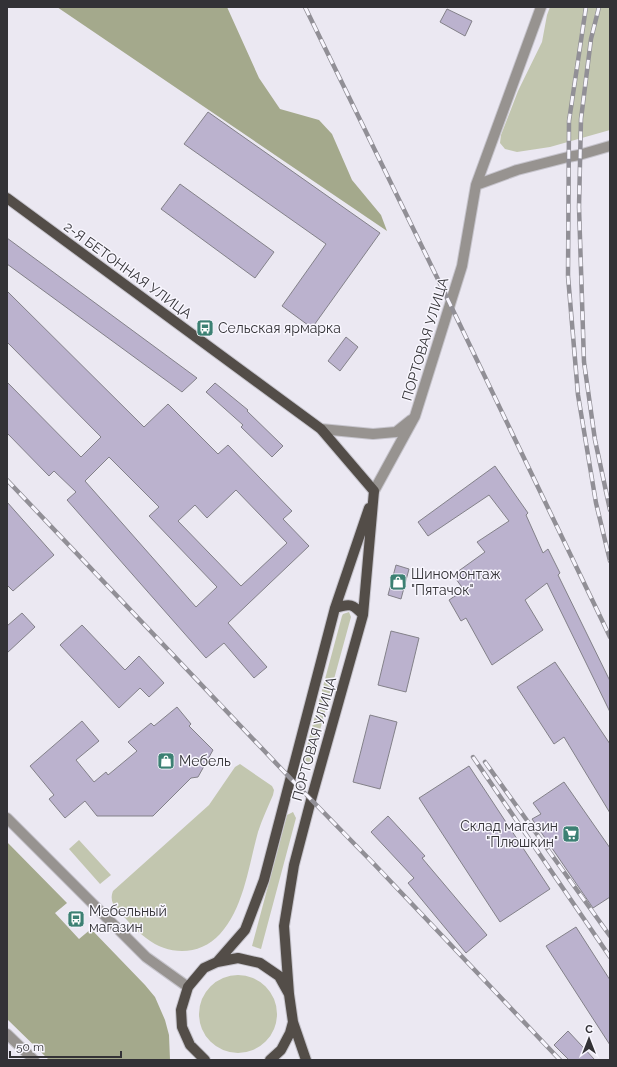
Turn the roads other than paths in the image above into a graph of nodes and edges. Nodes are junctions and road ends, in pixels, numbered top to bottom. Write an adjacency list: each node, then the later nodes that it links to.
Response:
1 (541, 7): 3 (street, ПОРТОВАЯ УЛИЦА)
2 (610, 146): 3 (street)
3 (476, 185): 5 (street, ПОРТОВАЯ УЛИЦА)
4 (7, 198): 6 (main road, 2-Я БЕТОННАЯ УЛИЦА)
5 (415, 416): 6 (street); 7 (street, ПОРТОВАЯ УЛИЦА)
6 (321, 429): 7 (main road, 2-Я БЕТОННАЯ УЛИЦА)
7 (374, 491): 8 (main road, ПОРТОВАЯ УЛИЦА); 9 (main road, ПОРТОВАЯ УЛИЦА)
8 (335, 608): 9 (main road); 11 (main road, ПОРТОВАЯ УЛИЦА)
9 (363, 615): 13 (main road, ПОРТОВАЯ УЛИЦА)
10 (7, 818): 12 (street)
11 (217, 962): 12 (main road); 13 (main road)
12 (188, 987): 17 (main road)
13 (289, 994): 14 (main road, ПОРТОВАЯ УЛИЦА)
14 (293, 1022): 18 (main road); 19 (main road, ПОРТОВАЯ УЛИЦА)
15 (7, 1034): 16 (street)
16 (34, 1060)
17 (205, 1060)
18 (270, 1060)
19 (306, 1060)

